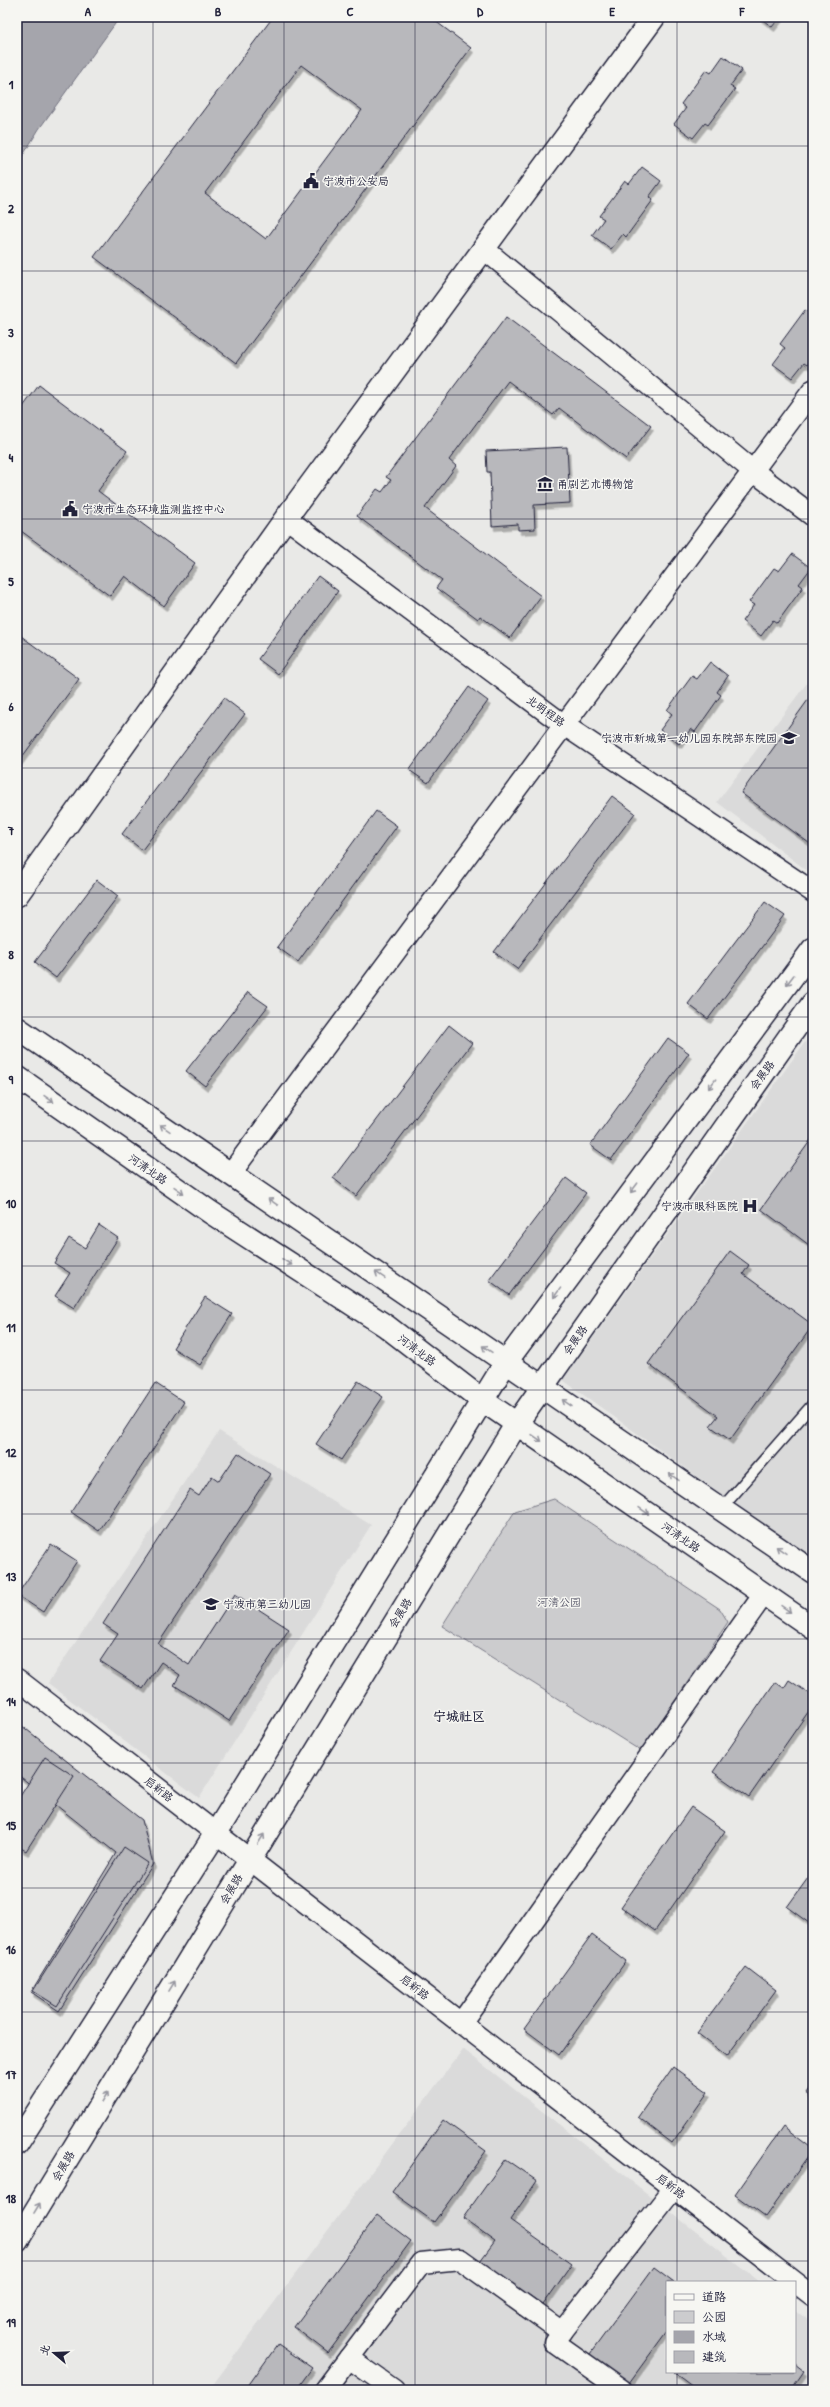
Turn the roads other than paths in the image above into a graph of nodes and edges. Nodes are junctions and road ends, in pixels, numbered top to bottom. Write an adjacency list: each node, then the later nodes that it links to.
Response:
1 (654, 17): 2 (street)
2 (484, 249): 4 (street); 6 (street)
3 (813, 390): 4 (street)
4 (753, 471): 5 (street); 7 (street)
5 (813, 516)
6 (286, 518): 7 (street, 北明程路); 9 (street)
7 (564, 725): 8 (street, 北明程路); 14 (street)
8 (813, 892)
9 (17, 895)
10 (813, 949): 15 (street, one-way to 15)
11 (813, 1004): 16 (street, 会展路)
12 (17, 1028): 14 (street, one-way to 12)
13 (17, 1077): 17 (street, 河清北路, one-way to 17)
14 (231, 1173): 15 (street, one-way to 14)
15 (506, 1362): 16 (street); 17 (street)
16 (543, 1386): 19 (street, 会展路); 20 (street, one-way to 16)
17 (482, 1400): 19 (street, 河清北路); 25 (street)
18 (813, 1404): 20 (lane)
19 (517, 1423): 22 (street, 河清北路, one-way to 22); 26 (street, 会展路, one-way to 19)
20 (721, 1509): 21 (street, one-way to 20)
21 (813, 1572)
22 (764, 1594): 23 (street, 河清北路, one-way to 23); 27 (street)
23 (813, 1628)
24 (17, 1679): 25 (street, 启新路)
25 (216, 1833): 26 (street, 启新路); 28 (street)
26 (249, 1859): 27 (street, 启新路); 30 (street, 会展路, one-way to 26)
27 (461, 2023): 29 (street, 启新路)
28 (17, 2144)
29 (674, 2188): 31 (street, 启新路); 34 (street)
30 (17, 2241)
31 (794, 2281)
32 (796, 2283): 33 (street, 启新路)
33 (813, 2296)
34 (562, 2332): 35 (street); 38 (street)
35 (348, 2358): 36 (street); 37 (street)
36 (325, 2390)
37 (394, 2390)
38 (622, 2390)

